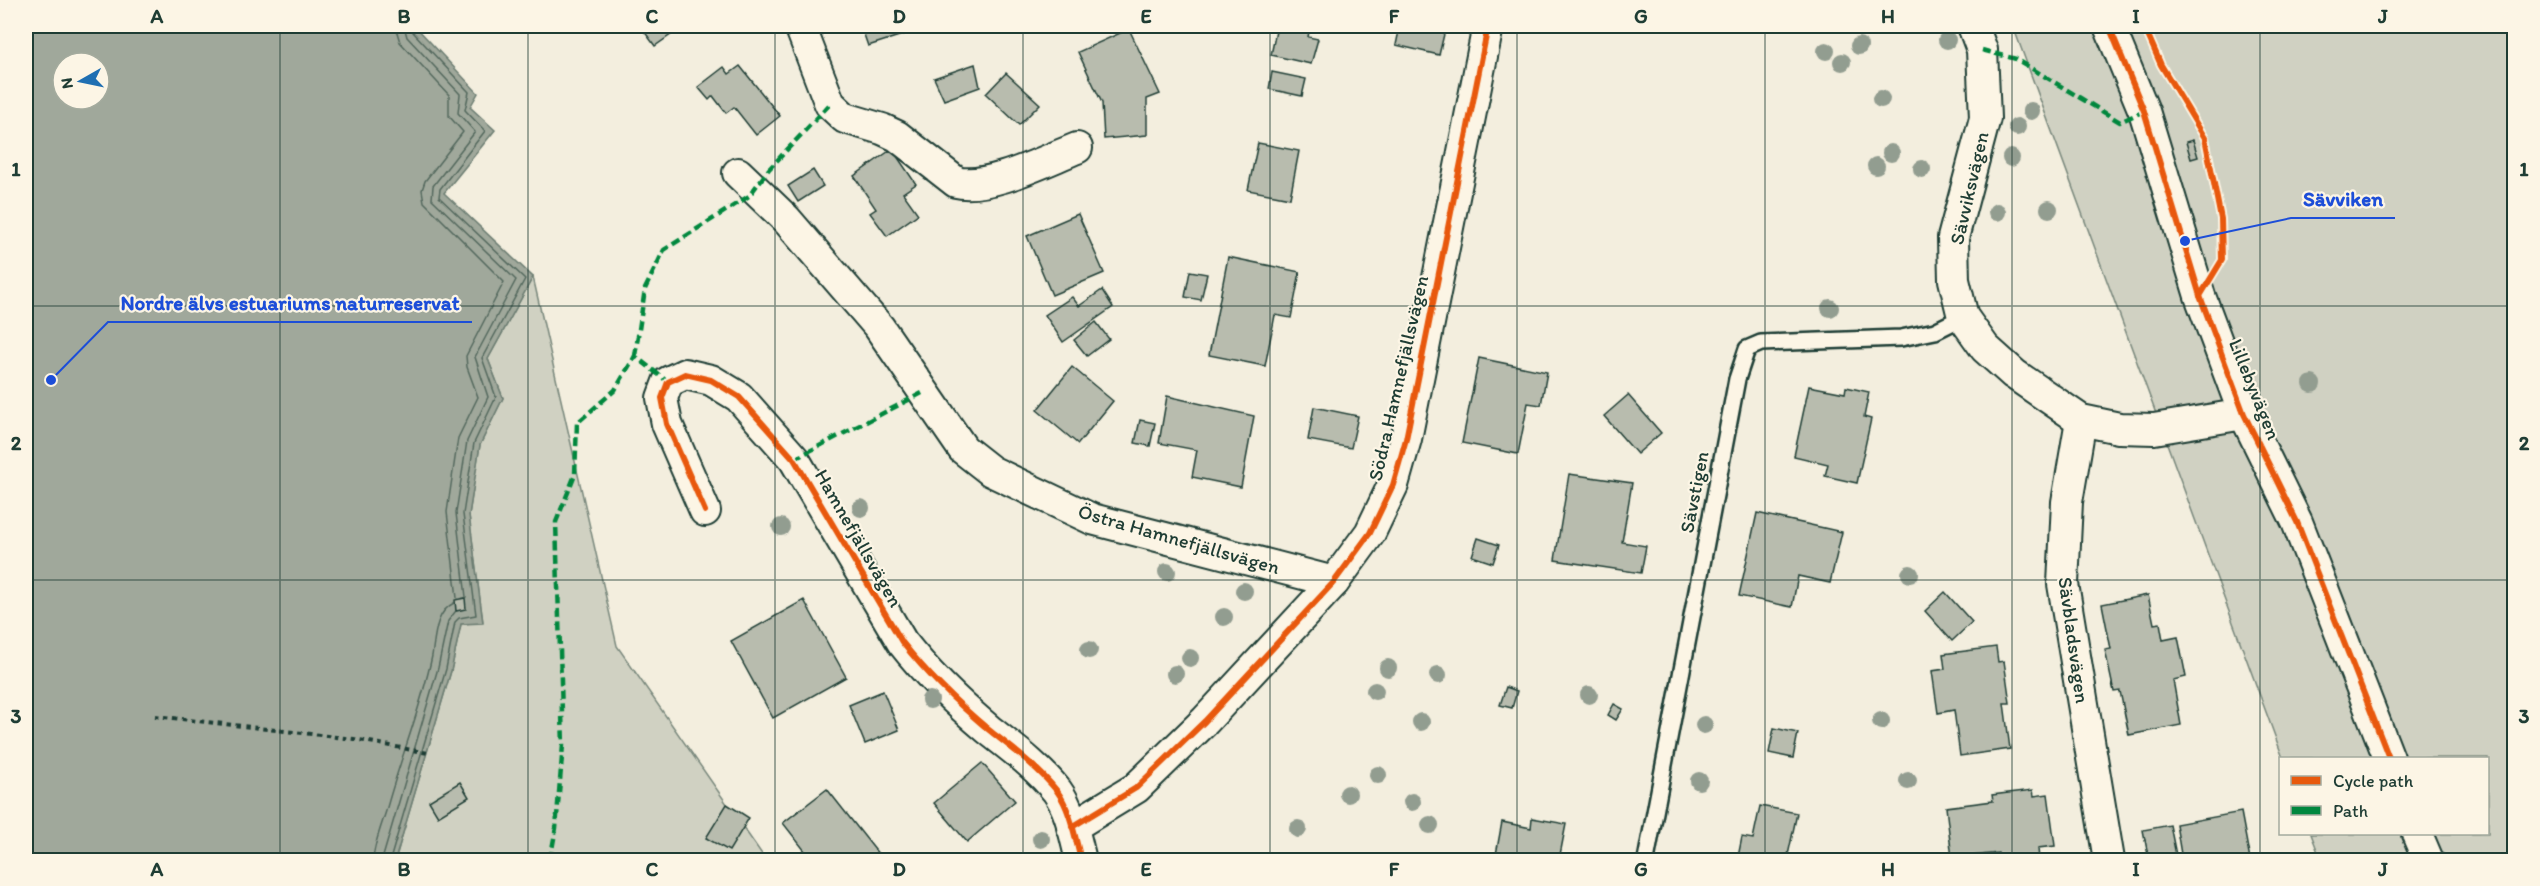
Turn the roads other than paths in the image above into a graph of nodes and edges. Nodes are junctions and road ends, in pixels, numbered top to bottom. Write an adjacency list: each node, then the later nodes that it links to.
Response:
1 (800, 26): 5 (street)
2 (1488, 26): 11 (street, Södra Hamnefjällsvägen)
3 (1973, 26): 7 (street, Sävviksvägen)
4 (2109, 26): 8 (street, Lillebyvägen)
5 (1077, 148)
6 (738, 173): 11 (street, Östra Hamnefjällsvägen)
7 (1963, 316): 9 (street, Sävviksvägen); 16 (lane, Sävstigen)
8 (2244, 414): 9 (street, Sävviksvägen); 12 (street, Lillebyvägen)
9 (2081, 420): 17 (street, Sävbladsvägen)
10 (705, 511): 13 (street, Hamnefjällsvägen)
11 (1334, 582): 13 (street, Södra Hamnefjällsvägen)
12 (2388, 757)
13 (1072, 827): 15 (street, Hamnefjällsvägen)
14 (2417, 835): 18 (street)
15 (1081, 861)
16 (1646, 861)
17 (2109, 861)
18 (2428, 861)

